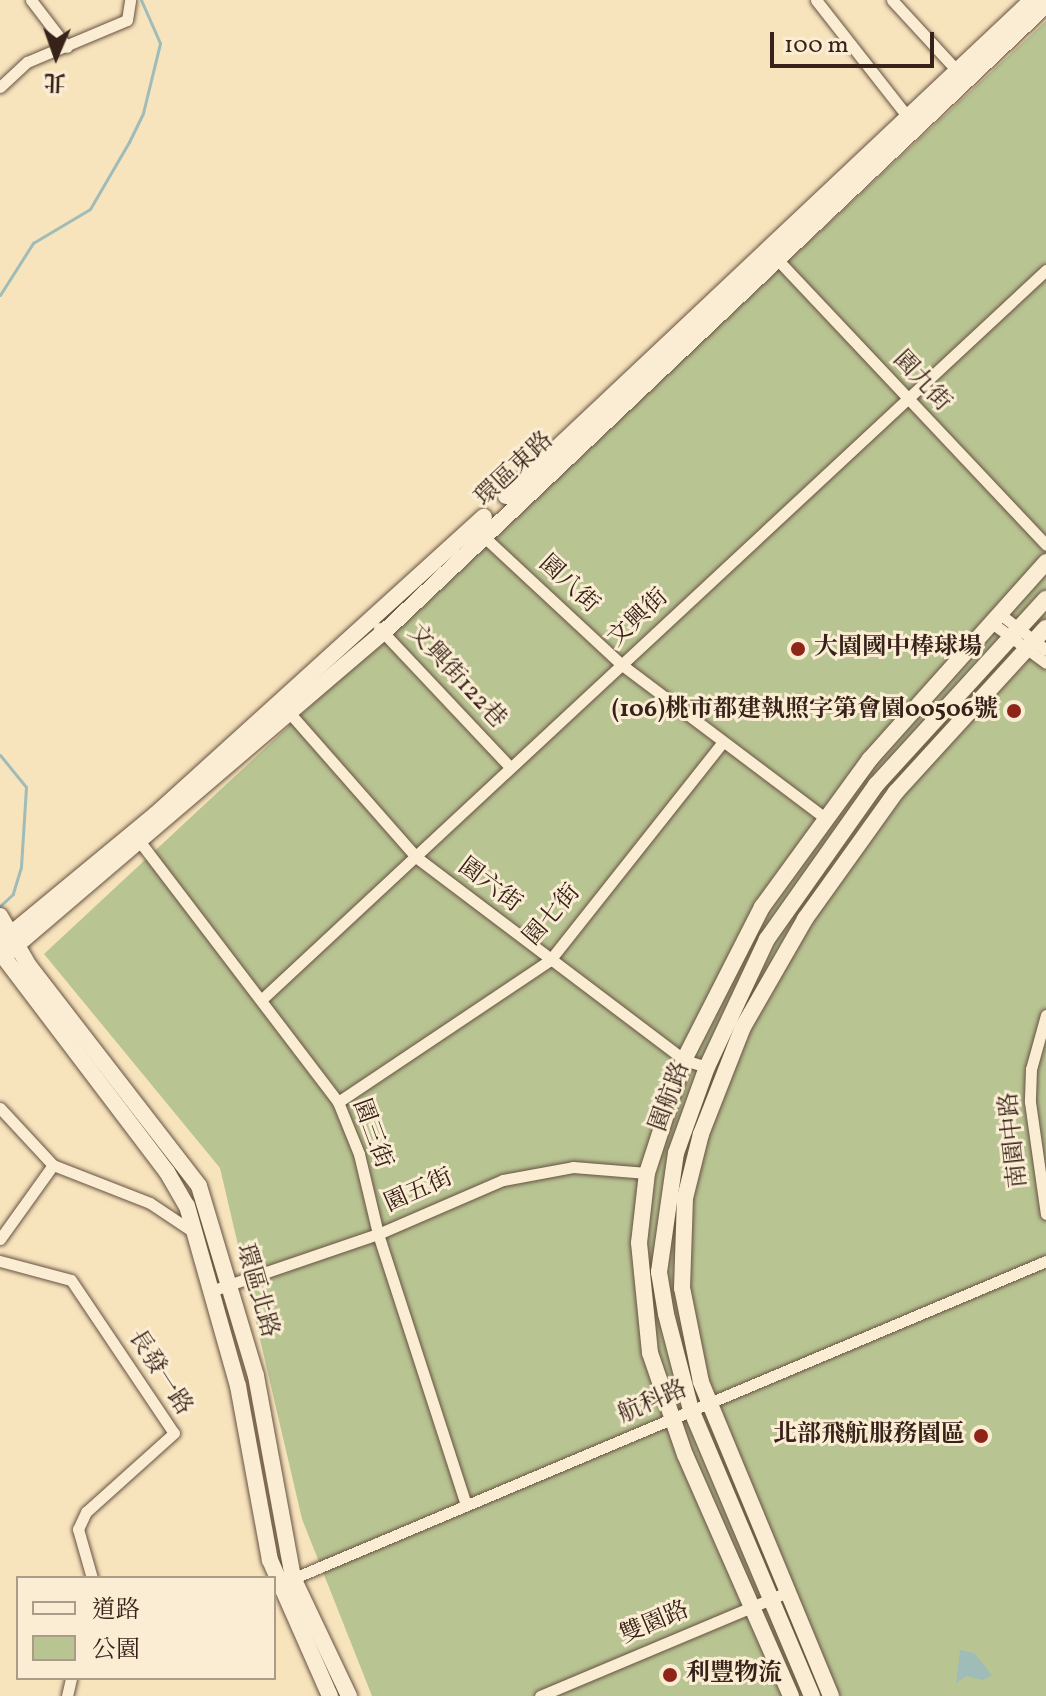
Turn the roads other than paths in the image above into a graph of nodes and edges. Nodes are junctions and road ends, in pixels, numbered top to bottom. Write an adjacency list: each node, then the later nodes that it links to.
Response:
1 (31, 0): 8 (street)
2 (130, 0): 8 (street)
3 (816, 0): 11 (street)
4 (892, 0): 9 (street)
5 (1032, 0): 9 (street, 環區東路)
6 (1041, 0): 7 (street)
7 (1046, 5): 9 (street, 環區東路)
8 (67, 47): 10 (street)
9 (960, 75): 11 (street, 環區東路); 12 (street, 環區東路)
10 (0, 87)
11 (907, 116): 12 (street, 環區東路)
12 (771, 252): 14 (street, 園九街); 15 (street, 環區東路)
13 (1046, 270): 14 (street, 文興街)
14 (906, 399): 16 (street, 園九街); 26 (street, 文興街)
15 (477, 531): 19 (street, 環區東路); 22 (street, 環區東路); 26 (street, 園八街)
16 (1046, 545)
17 (1046, 562): 20 (street)
18 (1046, 599): 23 (street, 園航路)
19 (369, 618): 22 (street, 文興街122巷); 27 (street, 環區東路)
20 (996, 618): 23 (street); 30 (street)
21 (1046, 628): 24 (street)
22 (383, 633): 27 (street, 環區東路); 29 (street, 文興街122巷)
23 (1013, 634): 24 (street); 39 (street, 園航路)
24 (1034, 648): 25 (street); 52 (street)
25 (1046, 663)
26 (622, 665): 28 (street, 園八街); 29 (street, 文興街)
27 (282, 707): 31 (street, 環區東路); 32 (street, 園六街)
28 (722, 743): 30 (street, 園八街); 35 (street, 園七街)
29 (510, 767): 32 (street, 文興街)
30 (825, 818): 38 (street)
31 (135, 837): 34 (street, 環區東路); 36 (street, 園三街)
32 (416, 857): 35 (street, 園六街); 36 (street, 文興街)
33 (0, 916): 34 (street)
34 (6, 947): 45 (street, 環區北路); 50 (street, 環區北路)
35 (550, 960): 38 (street, 園六街); 40 (street, 園七街)
36 (261, 1000): 40 (street, 園三街)
37 (1046, 1015): 44 (street, 南園中路)
38 (684, 1060): 39 (street, 園六街); 43 (street)
39 (707, 1067): 53 (street, 園航路)
40 (338, 1102): 46 (street, 園三街)
41 (0, 1108): 42 (street)
42 (53, 1165): 45 (street); 47 (street)
43 (647, 1173): 46 (street, 園五街); 54 (street)
44 (1046, 1214)
45 (195, 1233): 51 (street, 環區北路)
46 (378, 1234): 50 (street, 園五街); 55 (street, 園三街)
47 (0, 1239)
48 (0, 1261): 56 (street, 長發一路)
49 (1046, 1261): 52 (street, 航科路)
50 (230, 1282): 51 (street, 園五街); 57 (street, 環區北路)
51 (214, 1290): 57 (street, 環區北路)
52 (708, 1403): 53 (street, 航科路); 58 (street)
53 (691, 1410): 54 (street, 航科路); 59 (street, 園航路)
54 (672, 1419): 55 (street, 航科路); 60 (street)
55 (466, 1505): 57 (street, 航科路)
56 (91, 1576)
57 (286, 1581): 61 (street, 環區北路); 62 (street, 環區北路)
58 (787, 1592): 59 (street, 雙園路); 66 (street)
59 (770, 1600): 60 (street, 雙園路); 65 (street, 園航路)
60 (752, 1607): 63 (street, 雙園路); 64 (street)
61 (330, 1696)
62 (349, 1696)
63 (540, 1696)
64 (791, 1696)
65 (812, 1696)
66 (831, 1696)

